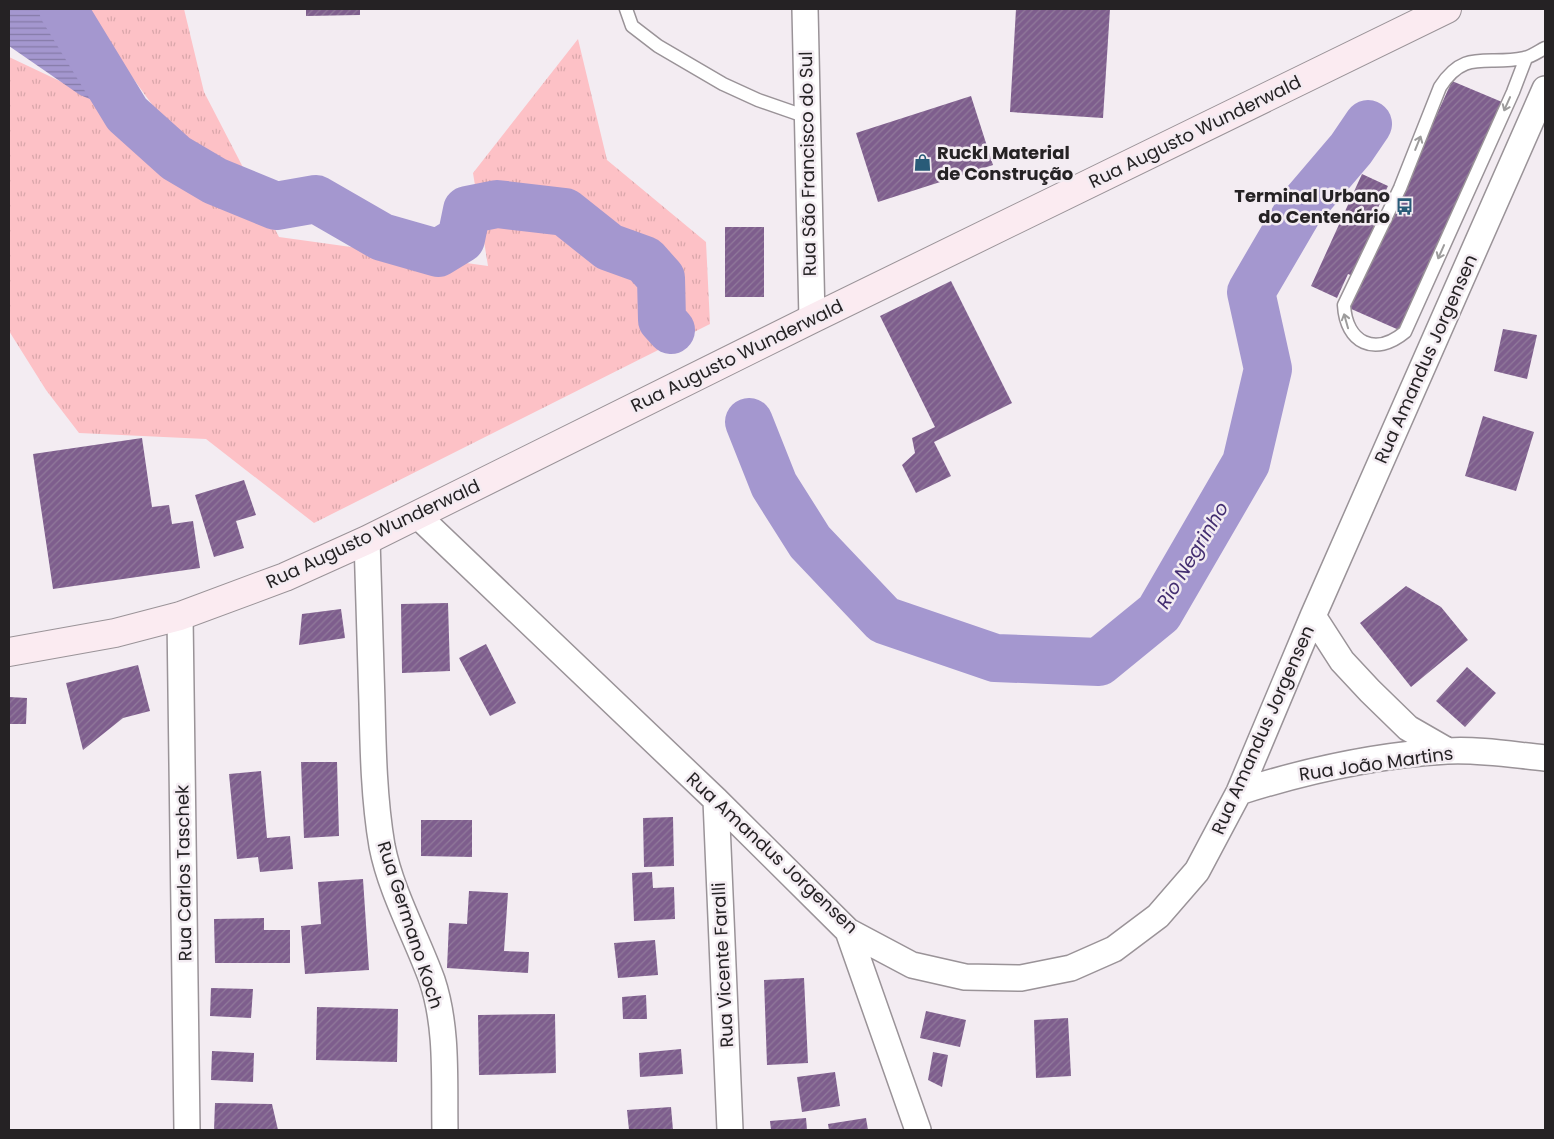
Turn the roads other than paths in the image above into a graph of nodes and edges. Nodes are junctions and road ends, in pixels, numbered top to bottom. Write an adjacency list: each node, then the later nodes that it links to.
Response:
1 (626, 9): 7 (lane)
2 (805, 9): 7 (street, Rua São Francisco do Sul)
3 (1447, 9): 8 (main road, Rua Augusto Wunderwald)
4 (1545, 48): 5 (lane)
5 (1526, 58): 5 (lane, one-way to 5)
6 (1545, 89): 12 (street, Rua Amandus Jorgensen)
7 (807, 117): 8 (street, Rua São Francisco do Sul)
8 (812, 319): 9 (main road, Rua Augusto Wunderwald)
9 (417, 514): 10 (main road, Rua Augusto Wunderwald); 17 (street, Rua Amandus Jorgensen)
10 (367, 540): 11 (main road, Rua Augusto Wunderwald); 20 (street, Rua Germano Koch)
11 (180, 616): 13 (main road, Rua Augusto Wunderwald); 19 (street, Rua Carlos Taschek)
12 (1313, 616): 14 (street); 16 (street, Rua Amandus Jorgensen)
13 (9, 652)
14 (1448, 751): 15 (street, Rua João Martins); 16 (street, Rua João Martins)
15 (1545, 758)
16 (1239, 792): 18 (street, Rua Amandus Jorgensen)
17 (716, 800): 18 (street, Rua Amandus Jorgensen); 21 (street, Rua Vicente Faralli)
18 (848, 930): 22 (street)
19 (187, 1130)
20 (445, 1130)
21 (730, 1130)
22 (918, 1130)

